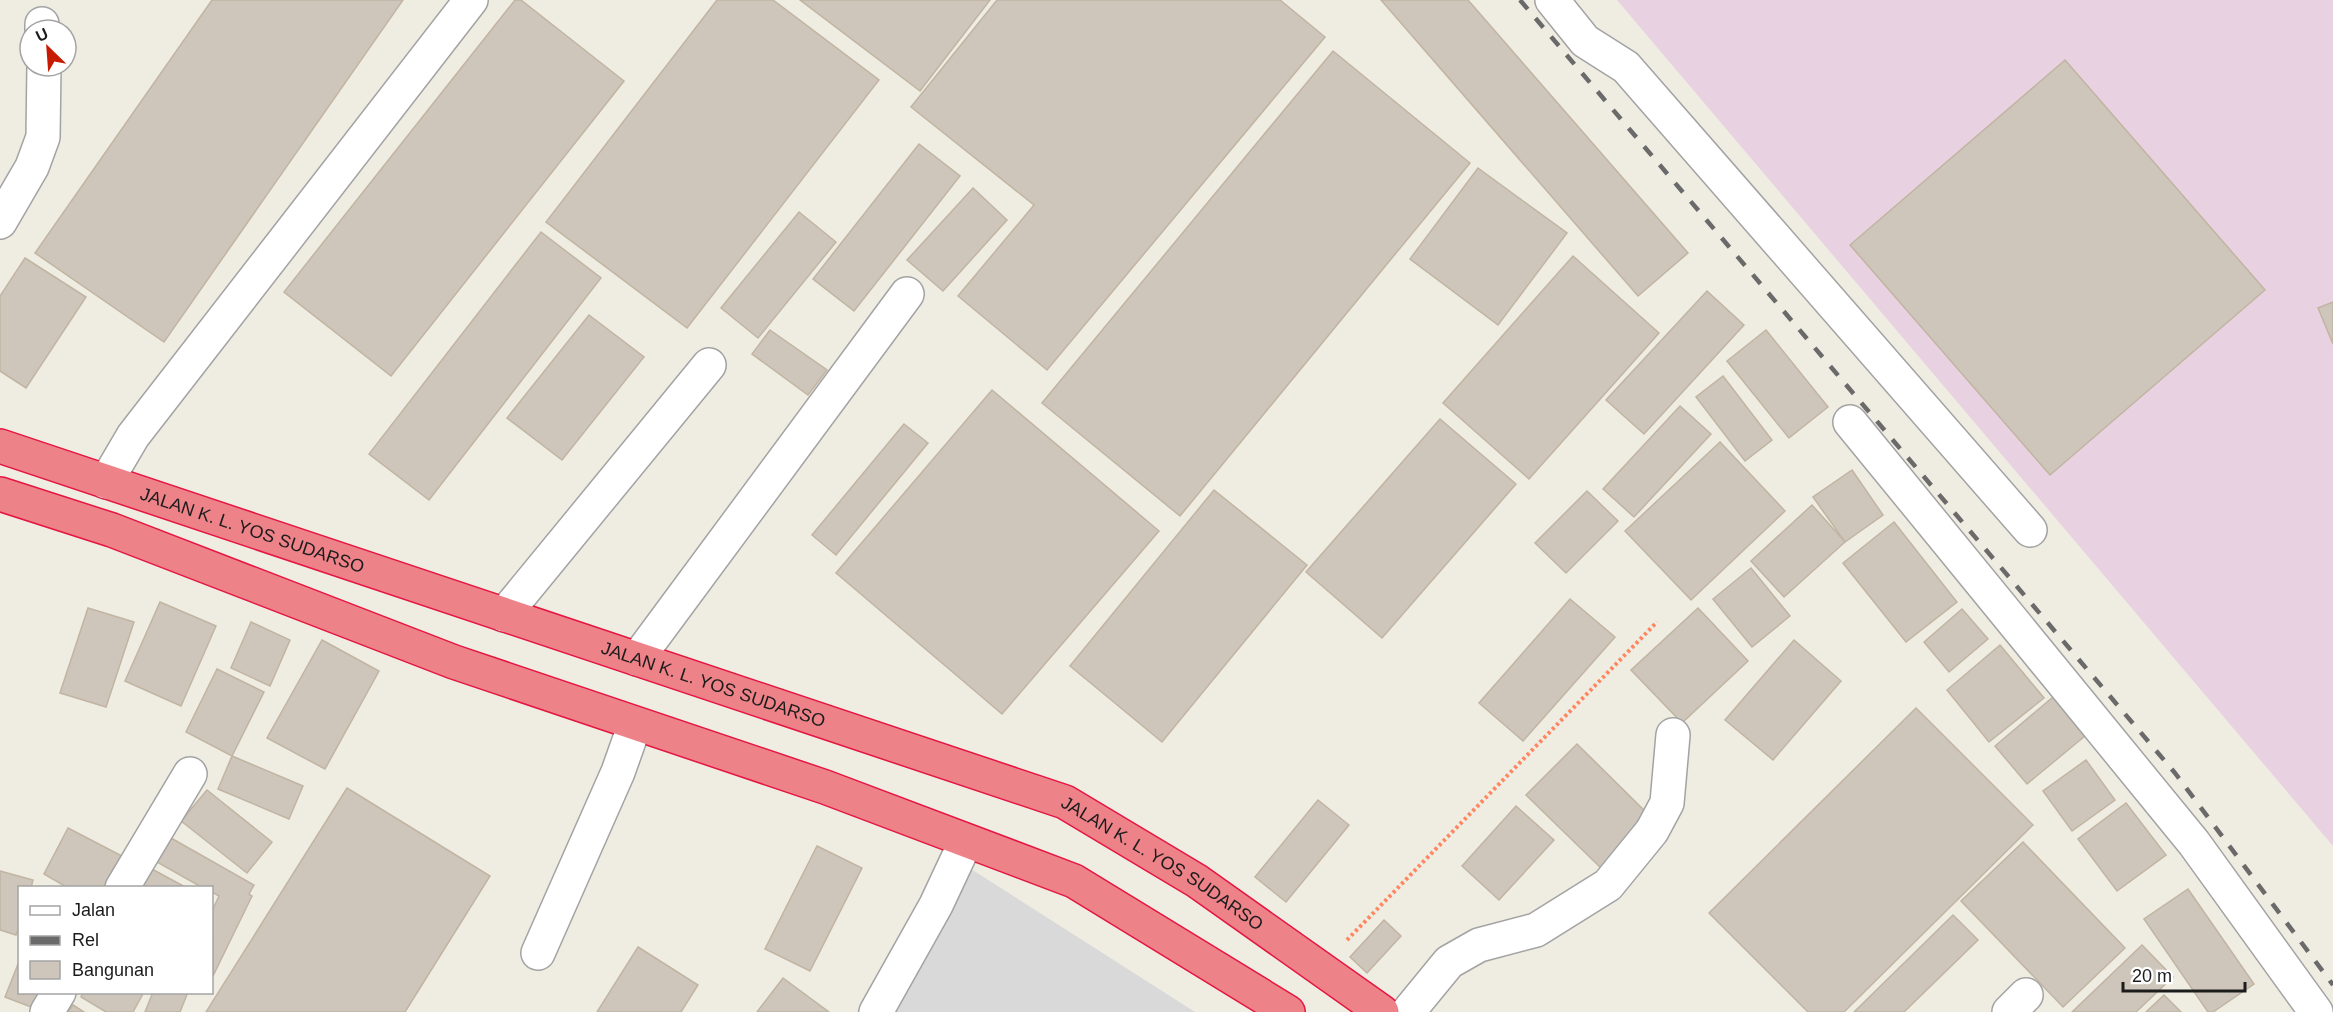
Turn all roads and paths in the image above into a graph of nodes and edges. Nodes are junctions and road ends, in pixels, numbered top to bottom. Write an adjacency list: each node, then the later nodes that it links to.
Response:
1 (471, 0): 9 (street)
2 (1552, 0): 11 (street)
3 (44, 78): 4 (street)
4 (0, 222)
5 (907, 294): 14 (street)
6 (709, 365): 12 (street)
7 (1850, 422): 28 (street)
8 (1, 450): 9 (highway, JALAN K. L. YOS SUDARSO)
9 (106, 482): 12 (highway, JALAN K. L. YOS SUDARSO)
10 (0, 494): 15 (highway)
11 (2030, 530)
12 (504, 615): 14 (highway, JALAN K. L. YOS SUDARSO)
13 (1657, 622): 20 (path)
14 (637, 659): 26 (highway, JALAN K. L. YOS SUDARSO)
15 (635, 723): 18 (highway); 21 (street)
16 (1673, 735): 27 (street)
17 (190, 774): 19 (street)
18 (966, 841): 24 (street); 25 (highway)
19 (123, 886)
20 (1344, 943)
21 (538, 953)
22 (58, 994): 23 (street)
23 (47, 1012)
24 (876, 1012)
25 (1288, 1012)
26 (1382, 1012)
27 (1408, 1012)
28 (2316, 1012)

